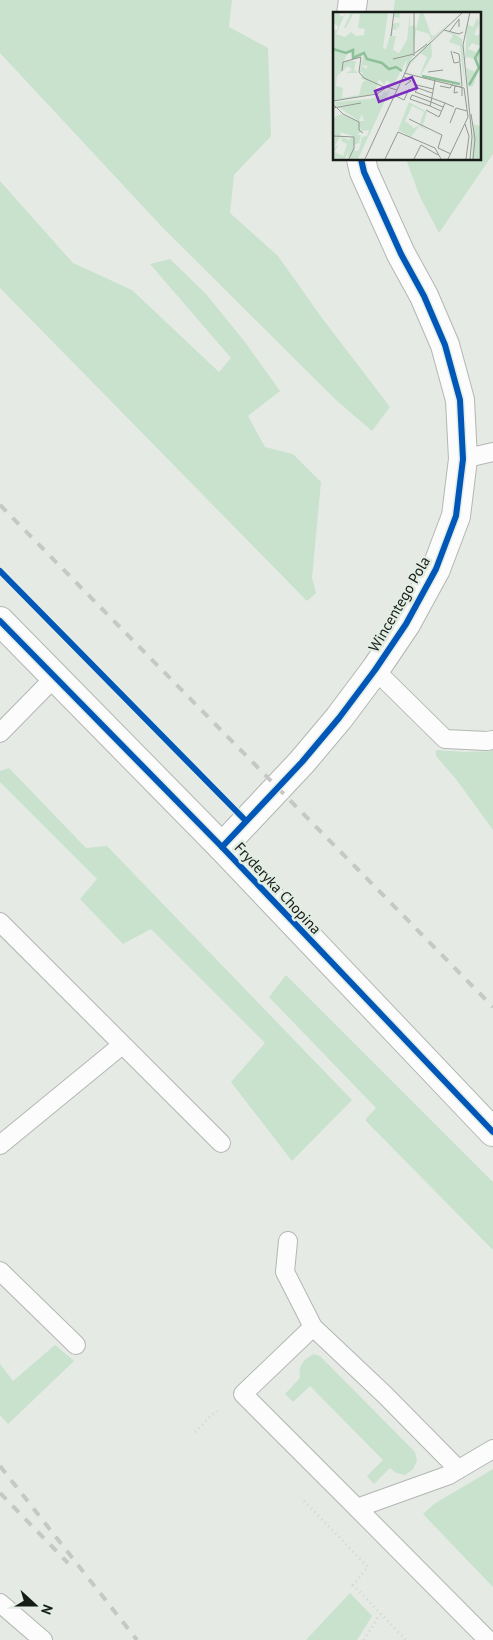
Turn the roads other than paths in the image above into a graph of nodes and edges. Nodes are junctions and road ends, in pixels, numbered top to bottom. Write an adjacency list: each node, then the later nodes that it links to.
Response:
1 (361, 160): 3 (street, Wincentego Pola)
2 (493, 452): 3 (lane)
3 (463, 459): 5 (street, Wincentego Pola)
4 (0, 621): 6 (street, Fryderyka Chopina)
5 (375, 670): 8 (lane); 9 (street, Wincentego Pola)
6 (54, 678): 7 (lane); 9 (street, Fryderyka Chopina)
7 (0, 733)
8 (493, 740)
9 (222, 847): 12 (street, Fryderyka Chopina)
10 (0, 922): 11 (lane)
11 (122, 1045): 13 (lane); 14 (lane)
12 (493, 1132)
13 (221, 1143)
14 (0, 1145)
15 (288, 1241): 17 (lane)
16 (0, 1270): 18 (lane)
17 (313, 1327): 20 (lane); 21 (lane)
18 (76, 1345)
19 (493, 1449): 20 (lane)
20 (458, 1469): 21 (lane)
21 (358, 1508): 24 (lane)
22 (0, 1603): 23 (lane)
23 (43, 1640)
24 (488, 1640)

